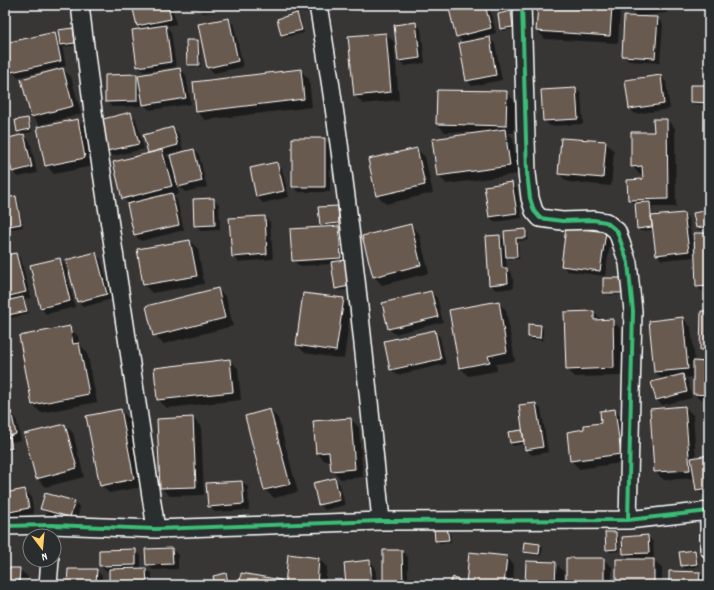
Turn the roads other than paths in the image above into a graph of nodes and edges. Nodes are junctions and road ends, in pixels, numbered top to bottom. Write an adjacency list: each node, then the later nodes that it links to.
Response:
1 (80, 5): 9 (street)
2 (318, 5): 6 (street)
3 (522, 5): 5 (street)
4 (709, 511): 5 (street); 11 (street)
5 (628, 520): 6 (street)
6 (381, 521): 9 (street)
7 (5, 526): 8 (street)
8 (24, 528)
9 (156, 529): 10 (street)
10 (62, 531)
11 (709, 548)
12 (49, 568): 13 (street)
13 (48, 585)

